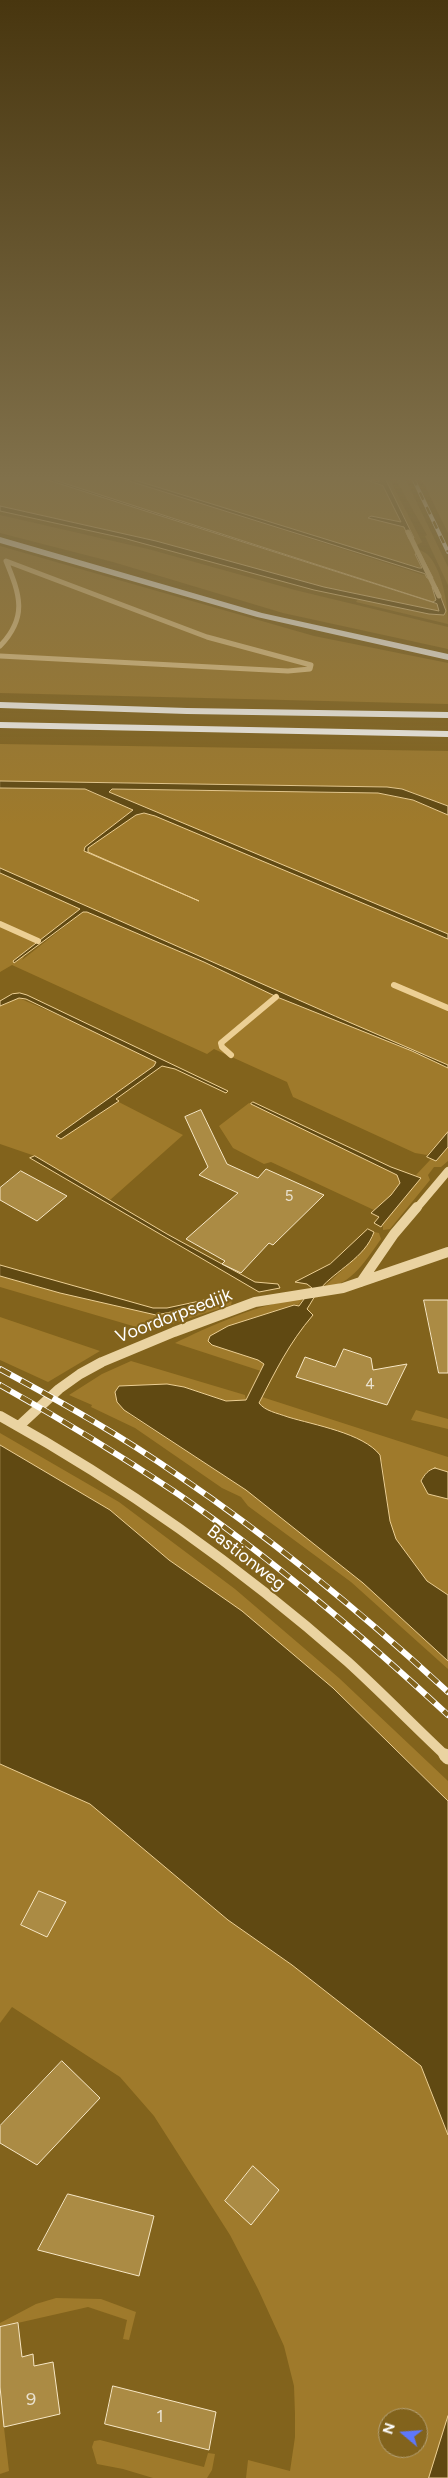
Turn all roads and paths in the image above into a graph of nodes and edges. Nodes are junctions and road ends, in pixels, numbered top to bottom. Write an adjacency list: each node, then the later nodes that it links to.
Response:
1 (186, 594): 2 (highway)
2 (448, 657)
3 (0, 705): 4 (highway)
4 (448, 715)
5 (0, 725): 6 (highway)
6 (73, 728): 7 (highway); 8 (highway)
7 (0, 733)
8 (448, 734)
9 (448, 1171): 11 (street)
10 (448, 1252): 11 (street, Voordorpsedijk)
11 (361, 1282): 13 (street, Voordorpsedijk)
12 (0, 1416): 13 (street, Bastionweg)
13 (19, 1426): 14 (street, Bastionweg)
14 (448, 1758)

